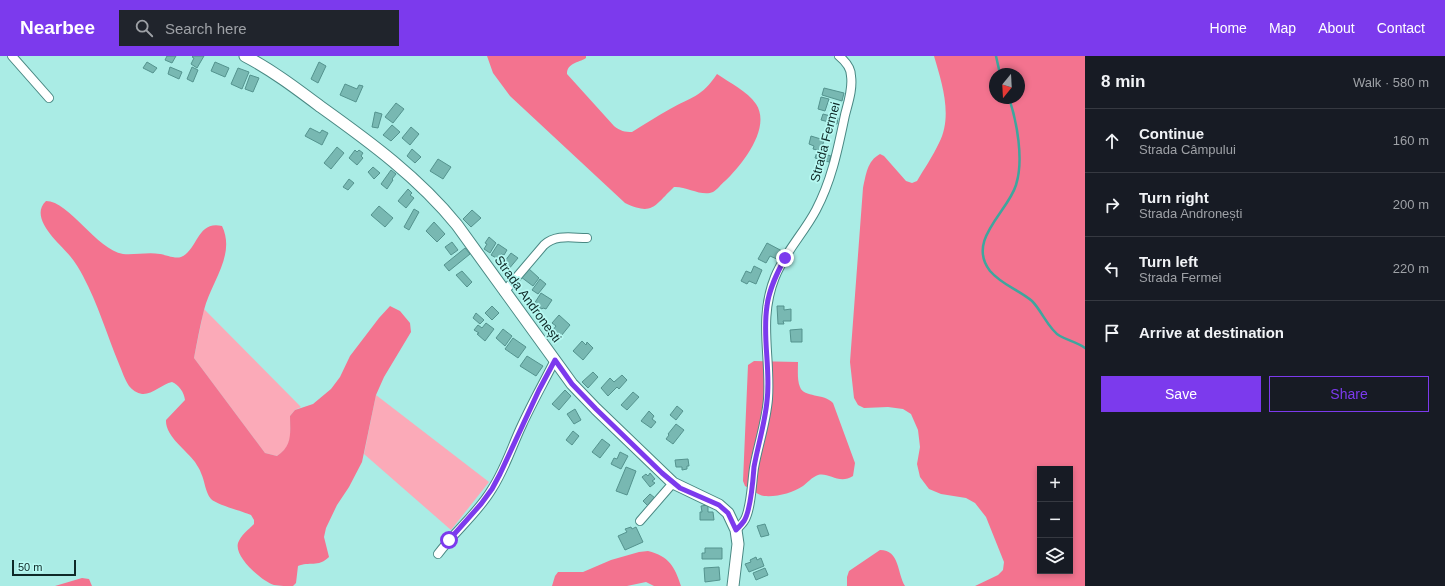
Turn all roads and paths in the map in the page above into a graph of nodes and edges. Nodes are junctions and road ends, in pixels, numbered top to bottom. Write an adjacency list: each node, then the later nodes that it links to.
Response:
1 (12, 56): 4 (street)
2 (245, 56): 6 (street, Strada Andronești)
3 (839, 56): 10 (street, Strada Fermei)
4 (49, 98)
5 (587, 238): 6 (street)
6 (504, 292): 7 (street, Strada Andronești)
7 (555, 360): 8 (street, Strada Andronești); 11 (street)
8 (673, 483): 9 (street); 10 (street, Strada Andronești)
9 (640, 521)
10 (736, 530): 12 (street, Strada Andronești)
11 (438, 554)
12 (733, 586)

